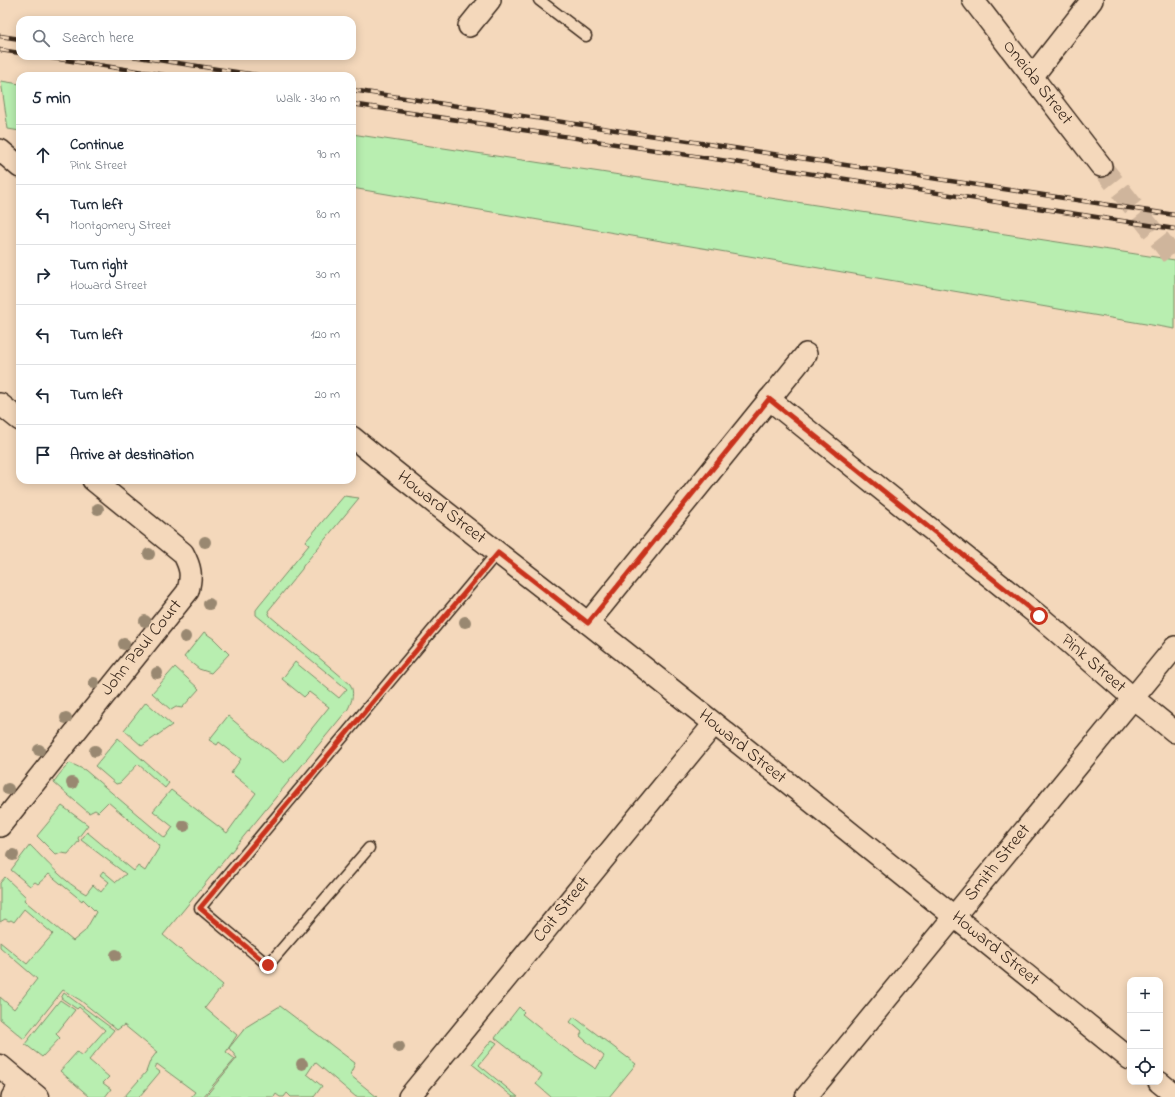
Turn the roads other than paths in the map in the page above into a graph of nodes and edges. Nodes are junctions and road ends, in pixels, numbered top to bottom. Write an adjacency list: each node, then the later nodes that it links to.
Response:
1 (490, 0): 5 (street)
2 (538, 0): 6 (lane)
3 (973, 0): 7 (street, Oneida Street)
4 (1092, 0): 7 (street)
5 (469, 26)
6 (586, 36)
7 (1032, 77): 10 (street, Oneida Street)
8 (0, 150): 9 (street)
9 (16, 164)
10 (1101, 166)
11 (806, 354): 12 (street)
12 (769, 399): 18 (street); 20 (street, Pink Street)
13 (0, 404): 14 (street)
14 (16, 417)
15 (356, 440): 17 (street, Howard Street)
16 (98, 484): 23 (street, John Paul Court)
17 (498, 553): 18 (street, Howard Street); 24 (lane)
18 (588, 623): 21 (street, Howard Street)
19 (1175, 647): 20 (street, Smith Street)
20 (1133, 698): 22 (street, Pink Street); 25 (street, Smith Street)
21 (714, 724): 25 (street, Howard Street); 31 (street, Coit Street)
22 (1175, 732)
23 (0, 826)
24 (370, 848)
25 (954, 916): 26 (street, Howard Street); 32 (street, Smith Street)
26 (1127, 1057)
27 (0, 1066): 29 (main road)
28 (1163, 1085): 30 (street)
29 (24, 1093)
30 (1175, 1095)
31 (410, 1097)
32 (806, 1097)

